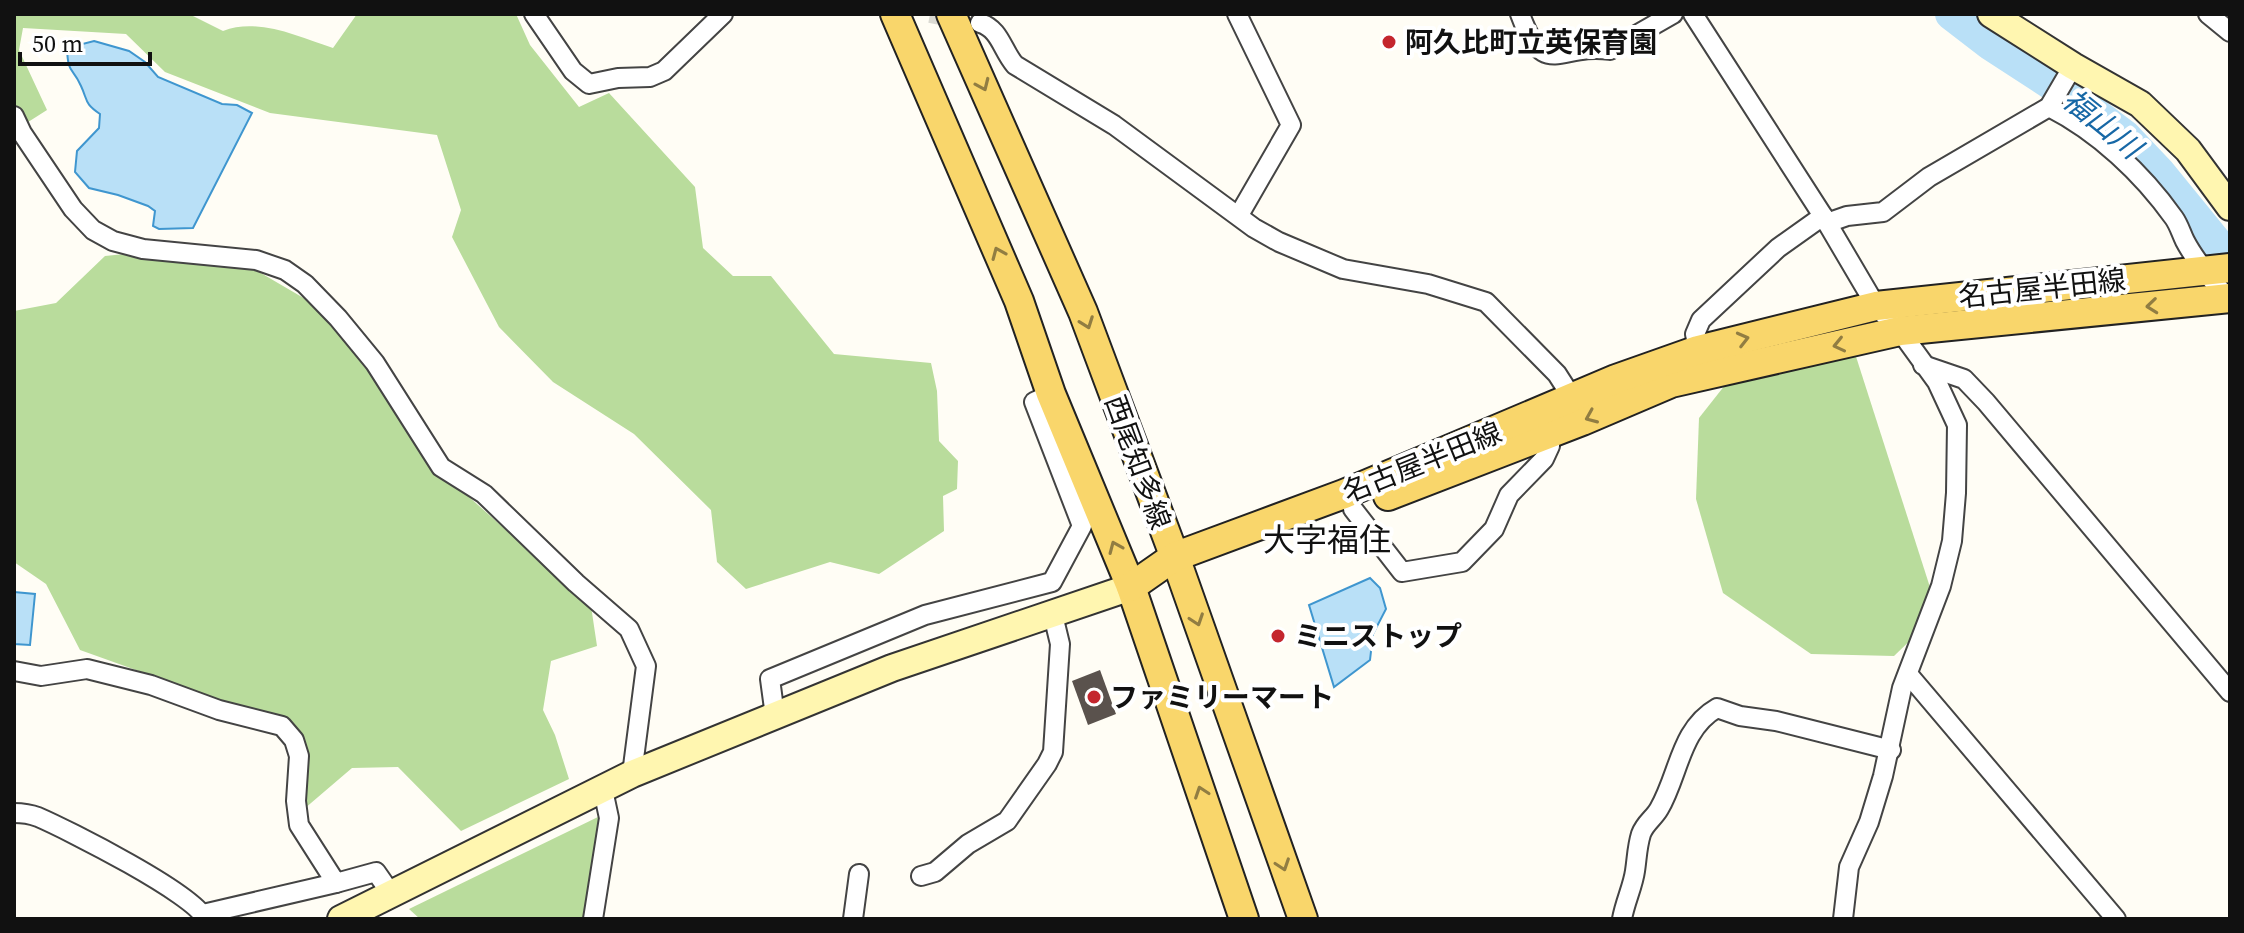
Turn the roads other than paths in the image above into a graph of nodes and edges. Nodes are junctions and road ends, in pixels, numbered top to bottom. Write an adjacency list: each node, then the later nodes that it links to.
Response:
1 (534, 14): 2 (street)
2 (723, 14)
3 (895, 14): 25 (main road, 西尾知多線, one-way to 3)
4 (951, 14): 29 (main road, 西尾知多線, one-way to 29)
5 (1237, 14): 17 (street)
6 (1520, 14): 7 (street)
7 (1673, 14)
8 (1693, 14): 18 (street)
9 (1991, 14): 13 (street)
10 (2208, 14): 12 (street)
11 (980, 23): 17 (street)
12 (2230, 32)
13 (2070, 72): 14 (street); 16 (street)
14 (2050, 104): 18 (street); 19 (street)
15 (14, 116): 37 (street)
16 (2230, 207)
17 (1239, 215): 26 (street)
18 (1825, 219): 21 (street); 23 (street)
19 (2218, 269): 20 (street); 21 (main road, 名古屋半田線)
20 (2229, 299): 22 (main road, 名古屋半田線, one-way to 22)
21 (1876, 306): 22 (street); 23 (main road, 名古屋半田線, one-way to 21)
22 (1900, 331): 24 (street); 27 (main road, 名古屋半田線, one-way to 27)
23 (1698, 350): 26 (main road, 名古屋半田線)
24 (1923, 365): 33 (street); 34 (street)
25 (1051, 394): 30 (main road, 西尾知多線, one-way to 25); 35 (street)
26 (1573, 399): 29 (main road, 名古屋半田線)
27 (1550, 433): 28 (main road, 名古屋半田線); 28 (street)
28 (1353, 509): 29 (main road, 名古屋半田線)
29 (1177, 564): 30 (main road, 名古屋半田線); 49 (main road, 西尾知多線, one-way to 49)
30 (1131, 587): 31 (street); 48 (main road, 西尾知多線, one-way to 30)
31 (1053, 615): 35 (street); 41 (street)
32 (14, 671): 42 (street)
33 (1908, 674): 36 (street); 52 (street)
34 (2230, 692)
35 (775, 716): 37 (street)
36 (1891, 750): 50 (street); 51 (street)
37 (632, 774): 38 (street)
38 (603, 790): 43 (street); 46 (street)
39 (14, 813): 44 (street)
40 (859, 874): 47 (street)
41 (921, 876)
42 (336, 883): 43 (street); 44 (street)
43 (392, 895): 45 (street)
44 (204, 916)
45 (341, 919)
46 (593, 919)
47 (853, 919)
48 (1244, 919)
49 (1303, 919)
50 (1622, 919)
51 (1843, 919)
52 (2116, 919)

